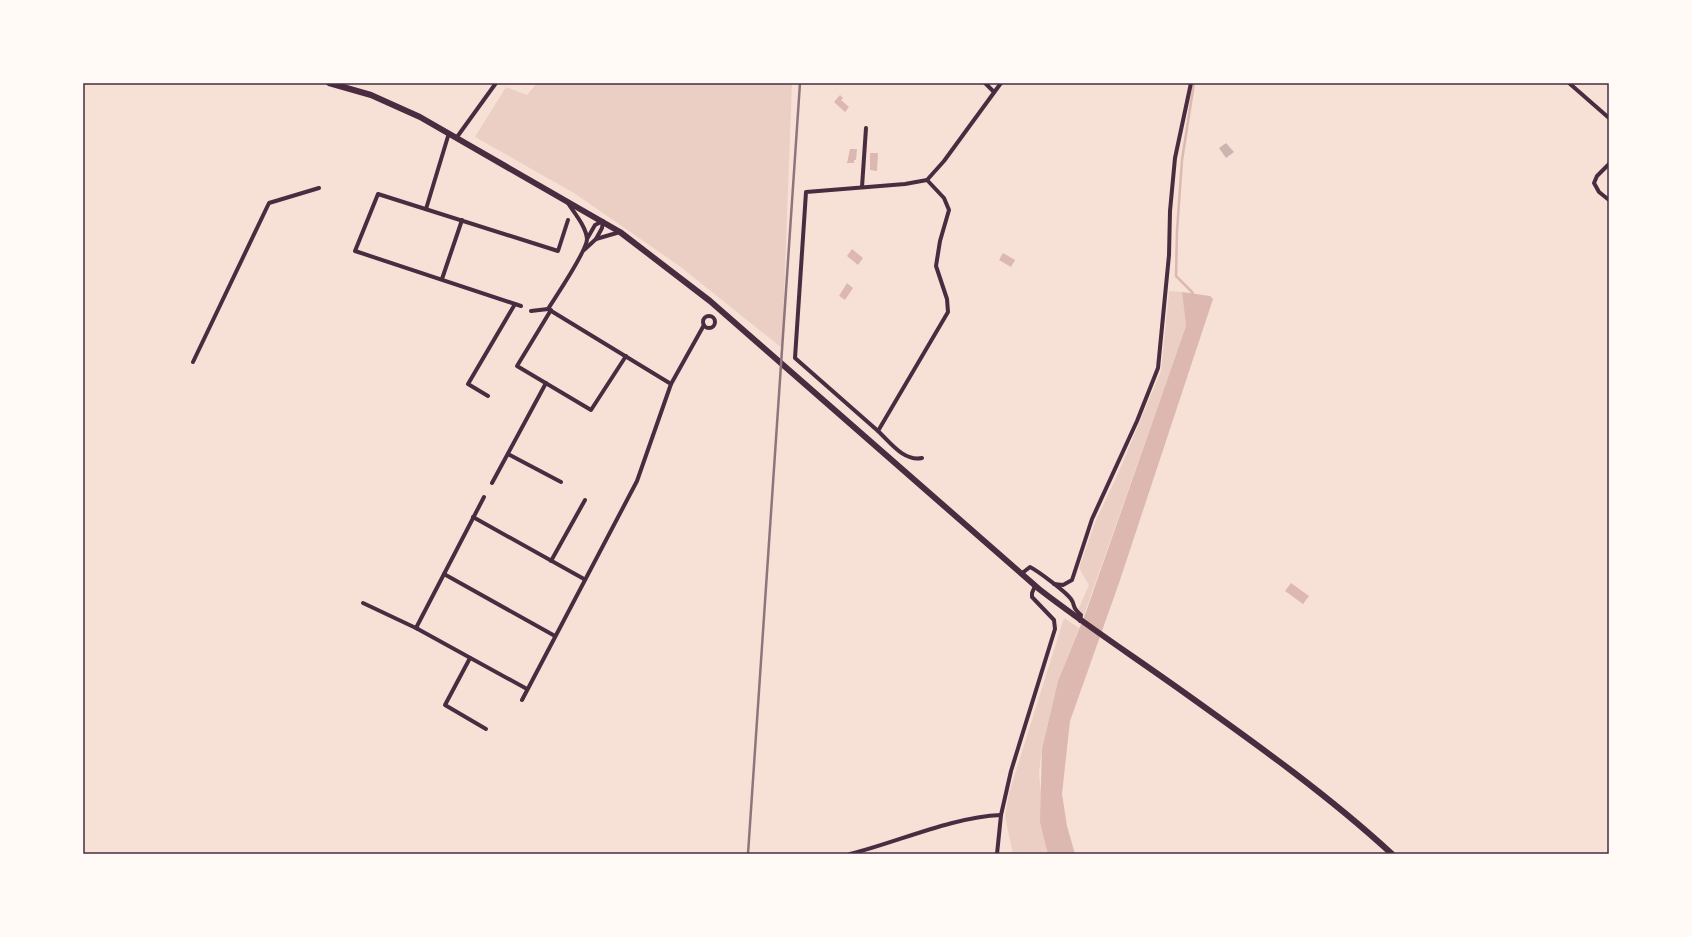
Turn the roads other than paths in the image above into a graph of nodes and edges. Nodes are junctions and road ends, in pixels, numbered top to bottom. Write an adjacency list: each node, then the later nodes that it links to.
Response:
1 (329, 83): 10 (main road)
2 (496, 83): 11 (street)
3 (985, 83): 7 (street)
4 (1001, 83): 7 (street)
5 (1191, 83): 49 (street)
6 (1569, 83): 8 (street)
7 (994, 92): 13 (street)
8 (1609, 118)
9 (866, 128): 15 (street)
10 (449, 133): 11 (main road); 18 (street)
11 (457, 137): 16 (main road)
12 (1609, 164): 17 (street)
13 (927, 180): 15 (street); 37 (street)
14 (319, 188): 33 (street)
15 (862, 188): 37 (street)
16 (566, 200): 21 (main road); 23 (street)
17 (1609, 200)
18 (426, 209): 19 (street); 26 (street)
19 (462, 220): 20 (street); 26 (street)
20 (568, 220)
21 (603, 221): 22 (main road); 23 (street); 24 (street)
22 (620, 232): 24 (street); 47 (main road)
23 (587, 239): 25 (street)
24 (596, 239): 25 (street)
25 (583, 250): 29 (street)
26 (442, 279): 27 (street)
27 (515, 304): 28 (street); 36 (street)
28 (521, 306)
29 (550, 310): 30 (street); 32 (street); 34 (street)
30 (531, 311)
31 (704, 325): 35 (street)
32 (626, 356): 34 (street); 35 (street)
33 (193, 362)
34 (546, 383): 38 (street)
35 (672, 384): 48 (street)
36 (488, 396)
37 (878, 431): 39 (street)
38 (508, 454): 40 (street); 41 (street)
39 (922, 458)
40 (561, 482)
41 (492, 483)
42 (484, 497): 44 (street)
43 (584, 500): 45 (street)
44 (474, 517): 45 (street); 46 (street)
45 (551, 561): 48 (street)
46 (444, 574): 53 (street); 54 (street)
47 (1021, 574): 49 (street); 50 (main road)
48 (584, 579): 54 (street)
49 (1054, 584): 52 (street)
50 (1035, 586): 52 (main road); 59 (street)
51 (363, 602): 53 (street)
52 (1080, 622): 62 (main road)
53 (416, 628): 55 (street); 56 (street)
54 (555, 636): 56 (street)
55 (470, 658): 56 (street); 58 (street)
56 (527, 689): 57 (street)
57 (522, 700)
58 (486, 729)
59 (1001, 815): 60 (street); 61 (street)
60 (850, 854)
61 (997, 854)
62 (1392, 854)

